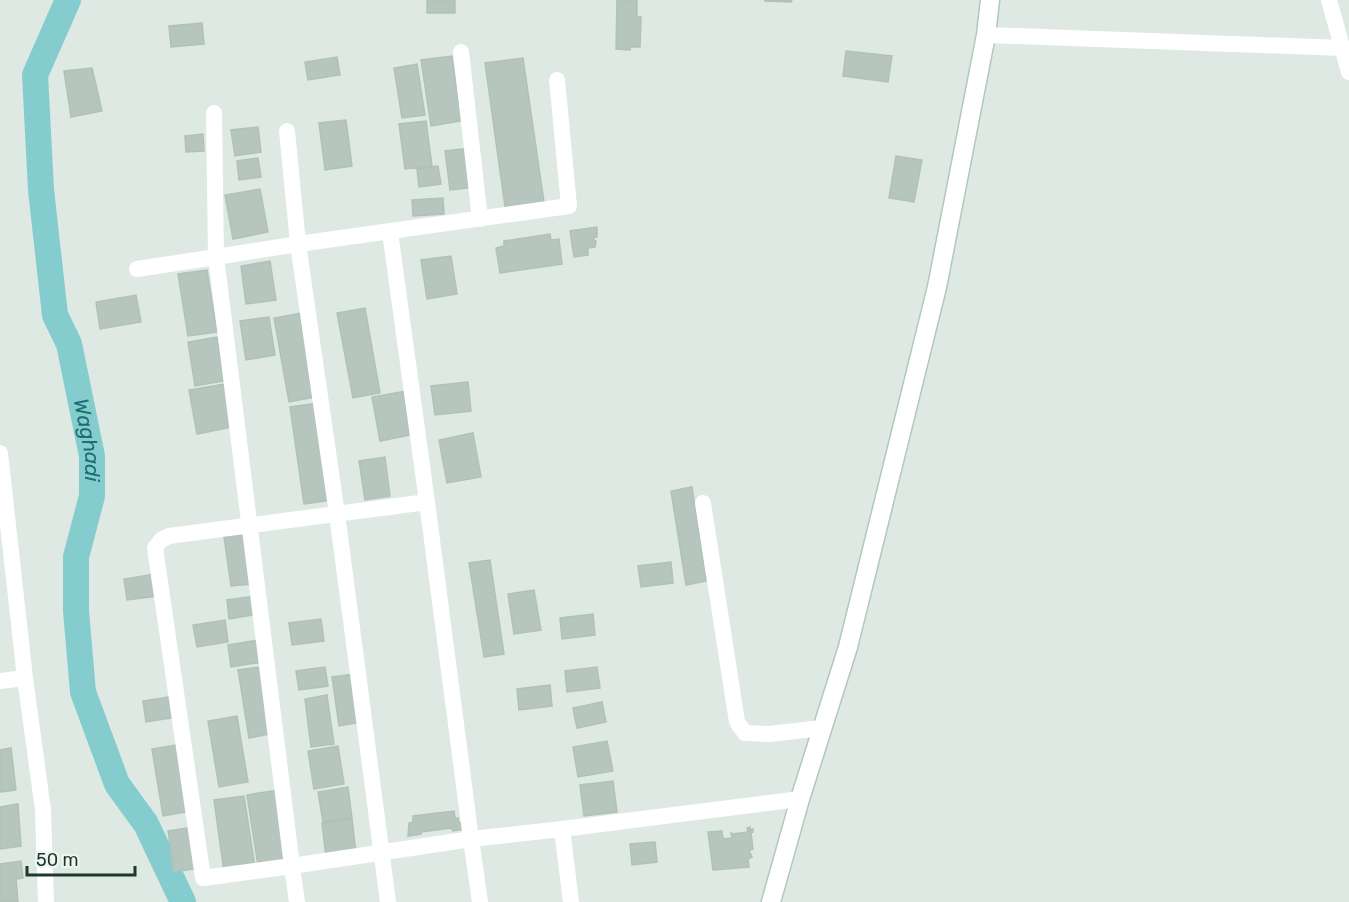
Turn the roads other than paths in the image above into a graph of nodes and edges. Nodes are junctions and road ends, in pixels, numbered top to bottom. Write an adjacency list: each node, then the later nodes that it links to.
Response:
1 (990, 0): 3 (street)
2 (1329, 0): 4 (street)
3 (986, 35): 4 (street); 22 (street)
4 (1342, 48): 6 (street)
5 (461, 52): 10 (street)
6 (1349, 72)
7 (557, 80): 10 (street)
8 (214, 113): 13 (street)
9 (287, 131): 12 (street)
10 (480, 219): 11 (street)
11 (390, 232): 12 (street); 16 (street)
12 (298, 244): 13 (street); 18 (street)
13 (216, 257): 14 (street); 19 (street)
14 (137, 269)
15 (0, 453): 20 (street)
16 (428, 502): 18 (street); 25 (street)
17 (703, 503): 22 (street)
18 (337, 514): 19 (street); 26 (street)
19 (249, 525): 27 (street); 27 (street)
20 (25, 678): 21 (street); 28 (street)
21 (0, 681)
22 (822, 728): 23 (street)
23 (800, 799): 24 (street); 33 (street)
24 (562, 829): 25 (street); 32 (street)
25 (471, 838): 26 (street); 31 (street)
26 (381, 853): 27 (street); 30 (street)
27 (292, 866): 29 (street)
28 (46, 902)
29 (297, 902)
30 (388, 902)
31 (480, 902)
32 (571, 902)
33 (771, 902)

